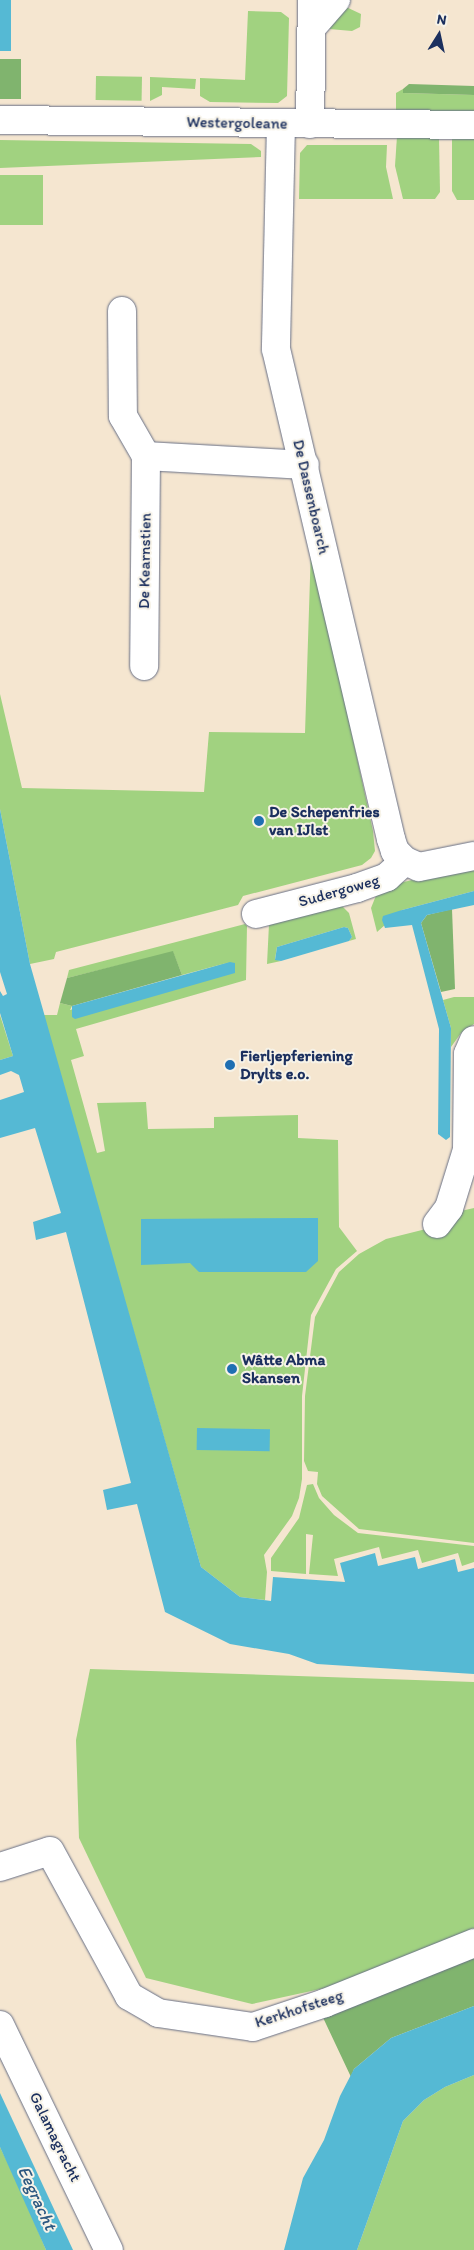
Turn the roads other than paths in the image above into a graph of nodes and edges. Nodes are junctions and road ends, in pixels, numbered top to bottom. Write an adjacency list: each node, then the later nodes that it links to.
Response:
1 (336, 0): 2 (street)
2 (312, 13): 5 (street)
3 (0, 120): 4 (street, Westergoleane)
4 (282, 124): 5 (street, Westergoleane); 9 (street, De Dassenboarch)
5 (310, 124): 6 (street, Westergoleane)
6 (474, 125)
7 (122, 311): 8 (street)
8 (146, 456): 9 (street); 10 (street, De Kearnstien)
9 (305, 465): 12 (street, De Dassenboarch)
10 (144, 666)
11 (474, 856): 12 (street)
12 (405, 861): 13 (street, Sudergoweg)
13 (256, 914)
14 (474, 1040): 15 (street)
15 (437, 1224)
16 (0, 1868): 17 (street, Kerkhofsteeg)
17 (474, 1943)
18 (0, 2025): 19 (street, Galamagracht)
19 (109, 2250)

